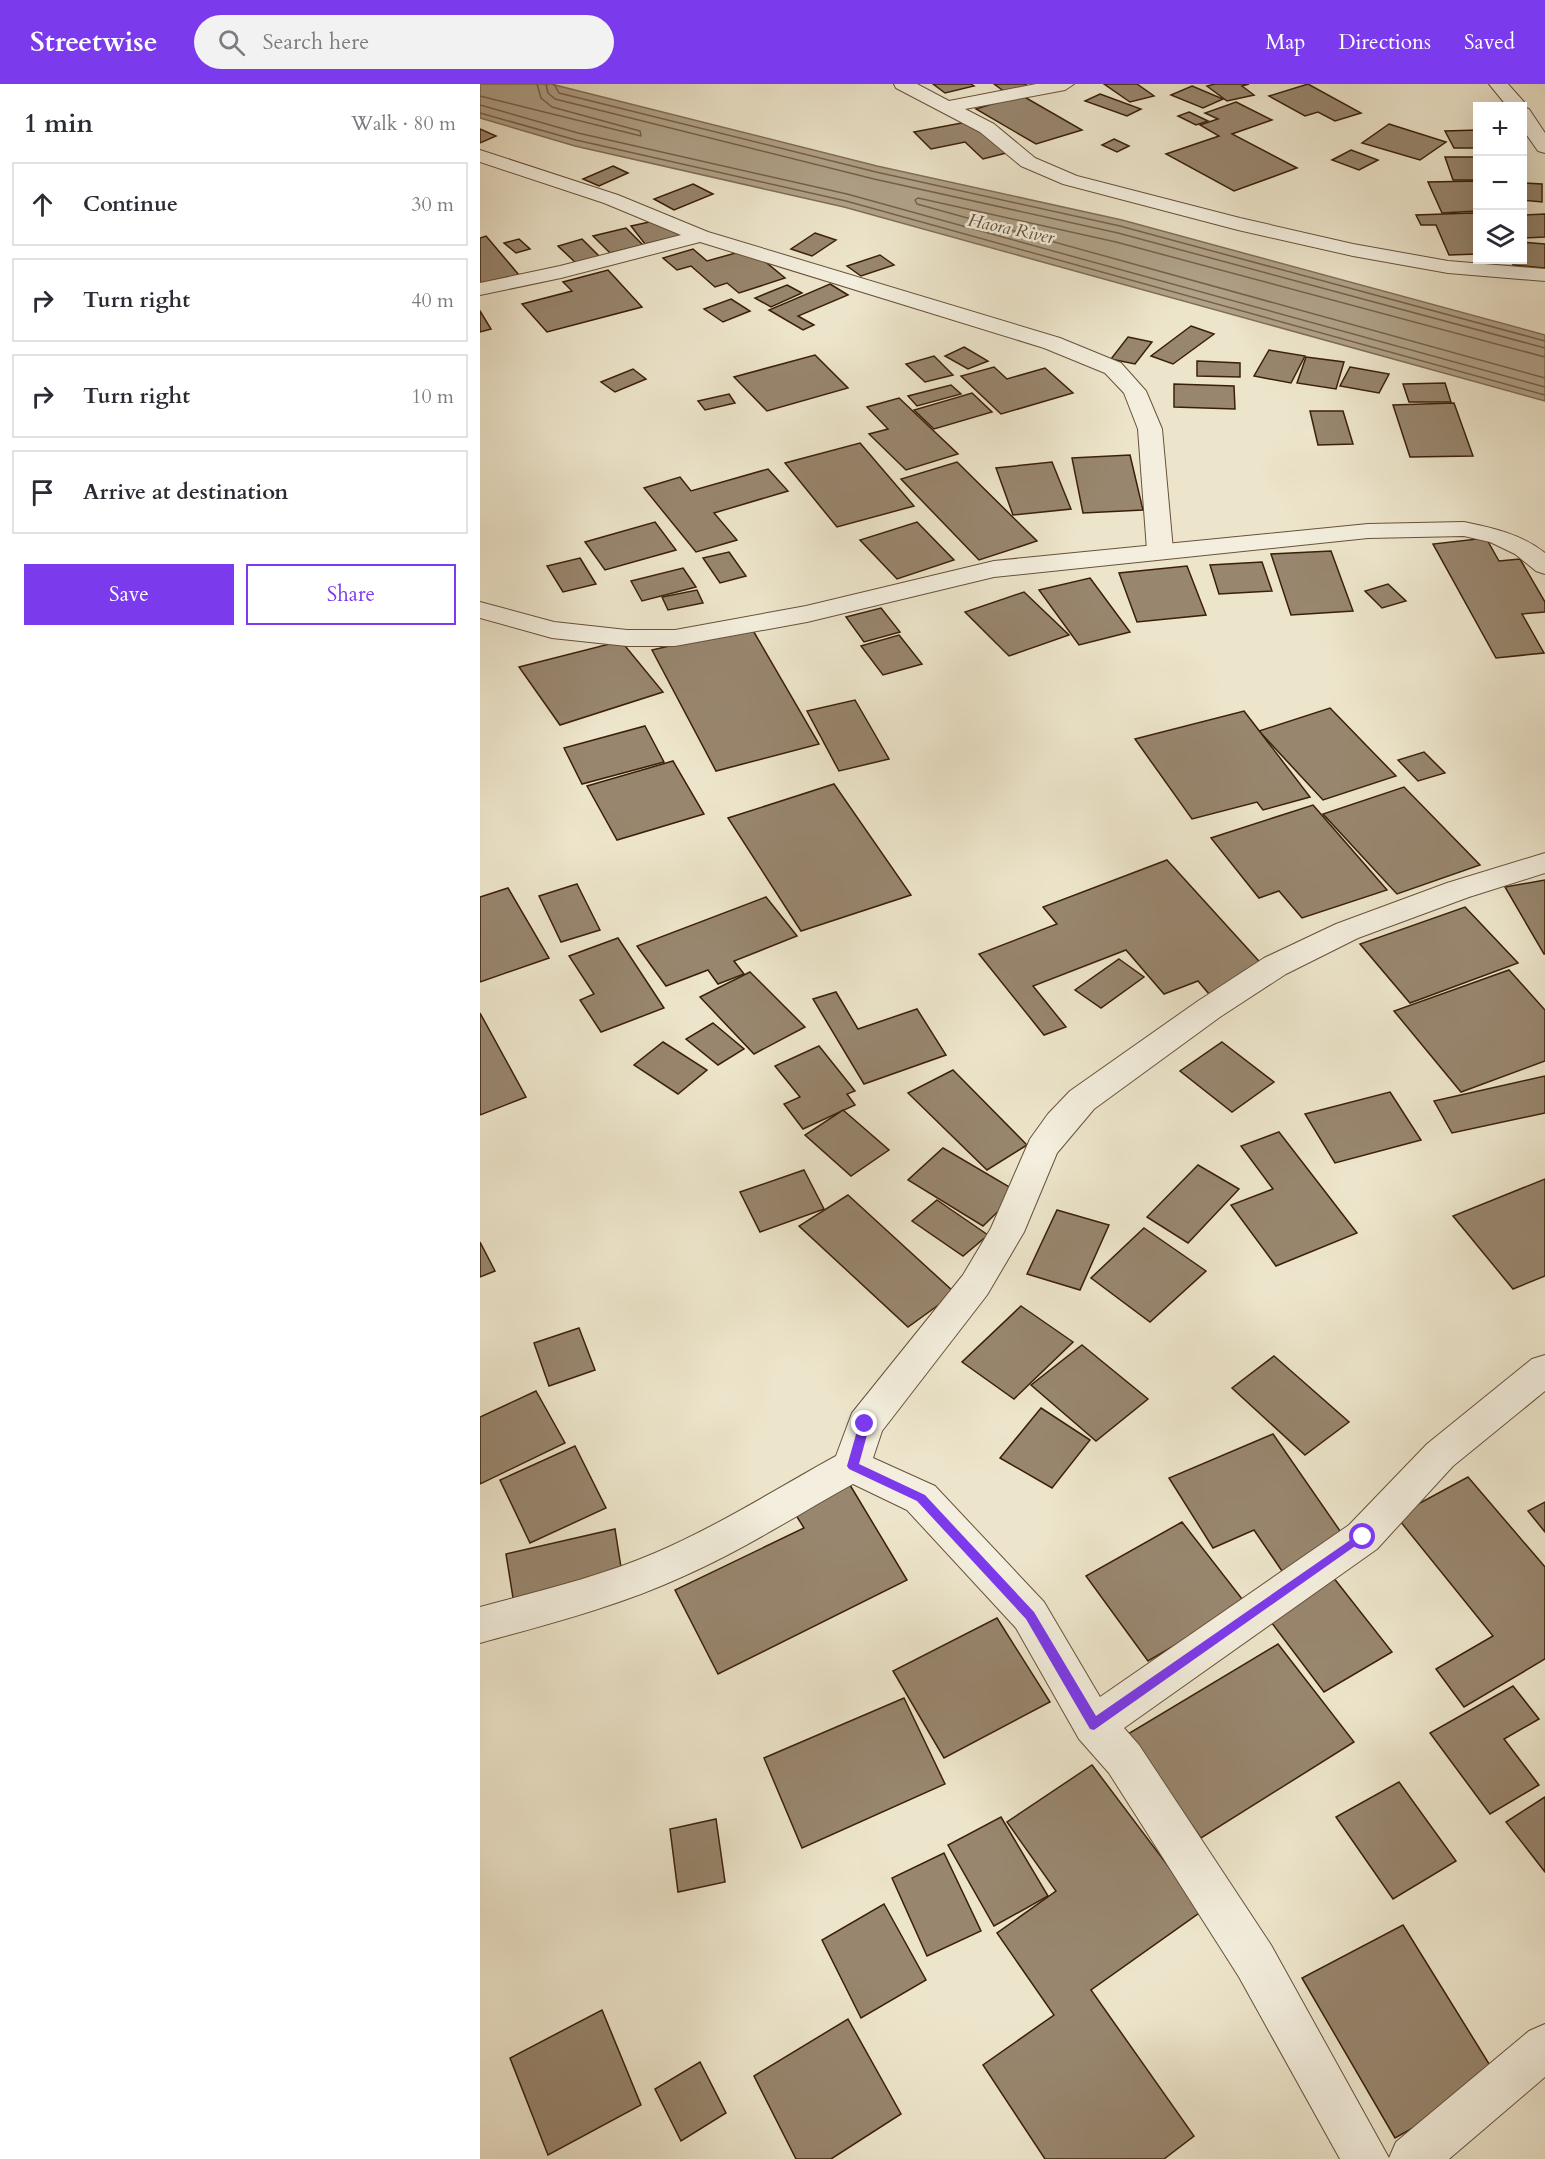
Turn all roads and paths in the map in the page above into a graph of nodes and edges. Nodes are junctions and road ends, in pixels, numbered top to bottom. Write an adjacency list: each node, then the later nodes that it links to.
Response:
1 (903, 84): 5 (street)
2 (1065, 84): 5 (street)
3 (1498, 84): 4 (street)
4 (1514, 102)
5 (947, 107): 10 (street)
6 (1533, 123): 7 (street)
7 (1545, 147)
8 (480, 156): 9 (street)
9 (701, 236): 11 (street); 12 (street)
10 (1545, 275)
11 (480, 289)
12 (1160, 550): 13 (street); 14 (street)
13 (1545, 566)
14 (480, 610)
15 (1545, 863): 17 (street)
16 (1545, 1370): 19 (street)
17 (852, 1466): 18 (street); 19 (street)
18 (480, 1625)
19 (1094, 1725): 21 (street)
20 (1545, 2047): 22 (street)
21 (1366, 2159)
22 (1413, 2159)

